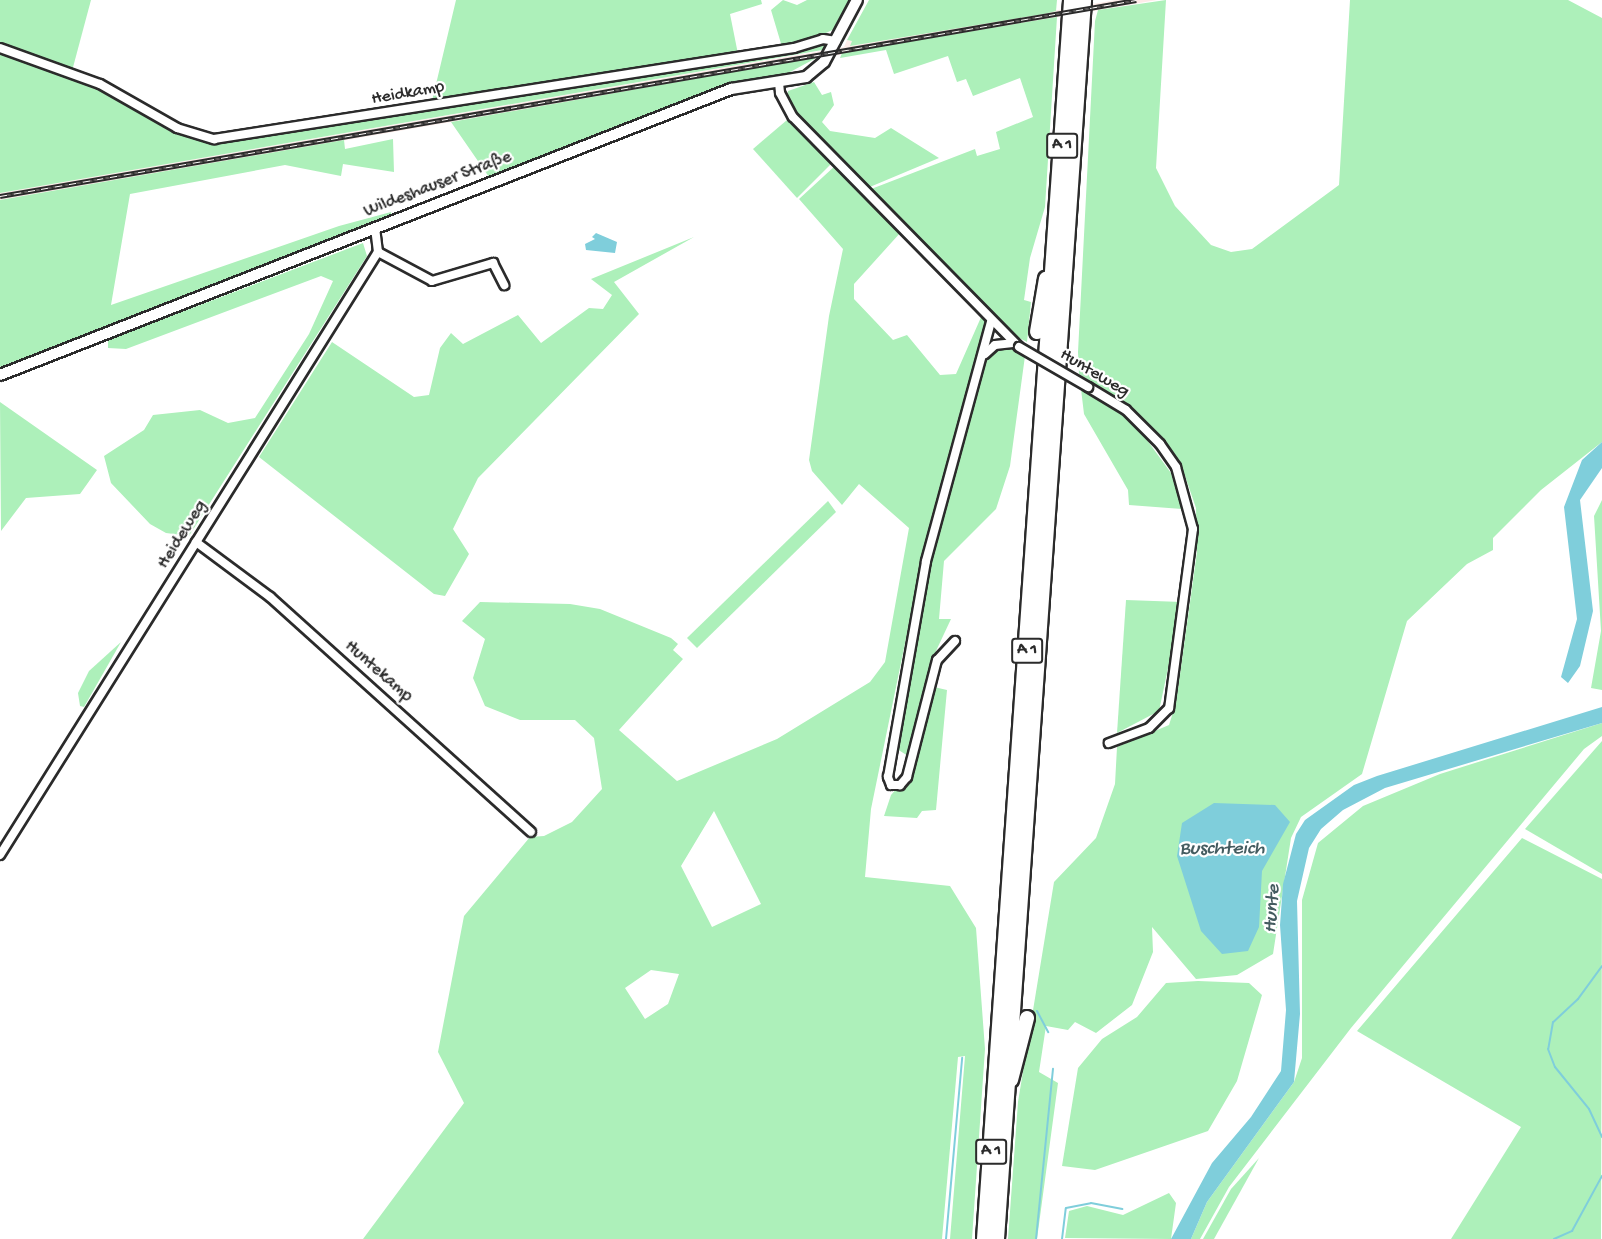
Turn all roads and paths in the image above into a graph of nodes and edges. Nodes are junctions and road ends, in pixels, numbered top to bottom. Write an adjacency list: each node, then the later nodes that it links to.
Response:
1 (857, 0): 4 (main road, Wildeshauser Straße)
2 (1071, 0): 8 (highway, A 1)
3 (1084, 0): 22 (highway, A 1)
4 (836, 41): 5 (street, Heidkamp); 6 (main road, Wildeshauser Straße)
5 (0, 48)
6 (779, 83): 7 (main road, Wildeshauser Straße); 11 (street, Hunteweg)
7 (375, 228): 9 (street); 15 (main road, Wildeshauser Straße)
8 (1056, 237): 12 (highway); 23 (highway, A 1)
9 (378, 252): 10 (street); 16 (street, Heideweg)
10 (504, 285)
11 (991, 322): 13 (street, Hunteweg); 14 (street)
12 (1037, 332)
13 (1016, 345): 14 (street); 18 (street, Hunteweg, bridge)
14 (984, 355): 17 (street)
15 (0, 375)
16 (196, 542): 19 (street, Huntekamp); 20 (street, Heideweg)
17 (955, 640)
18 (1109, 743)
19 (531, 832)
20 (0, 855)
21 (1027, 1018): 22 (highway)
22 (1007, 1087): 24 (highway, A 1)
23 (984, 1239)
24 (997, 1239)

